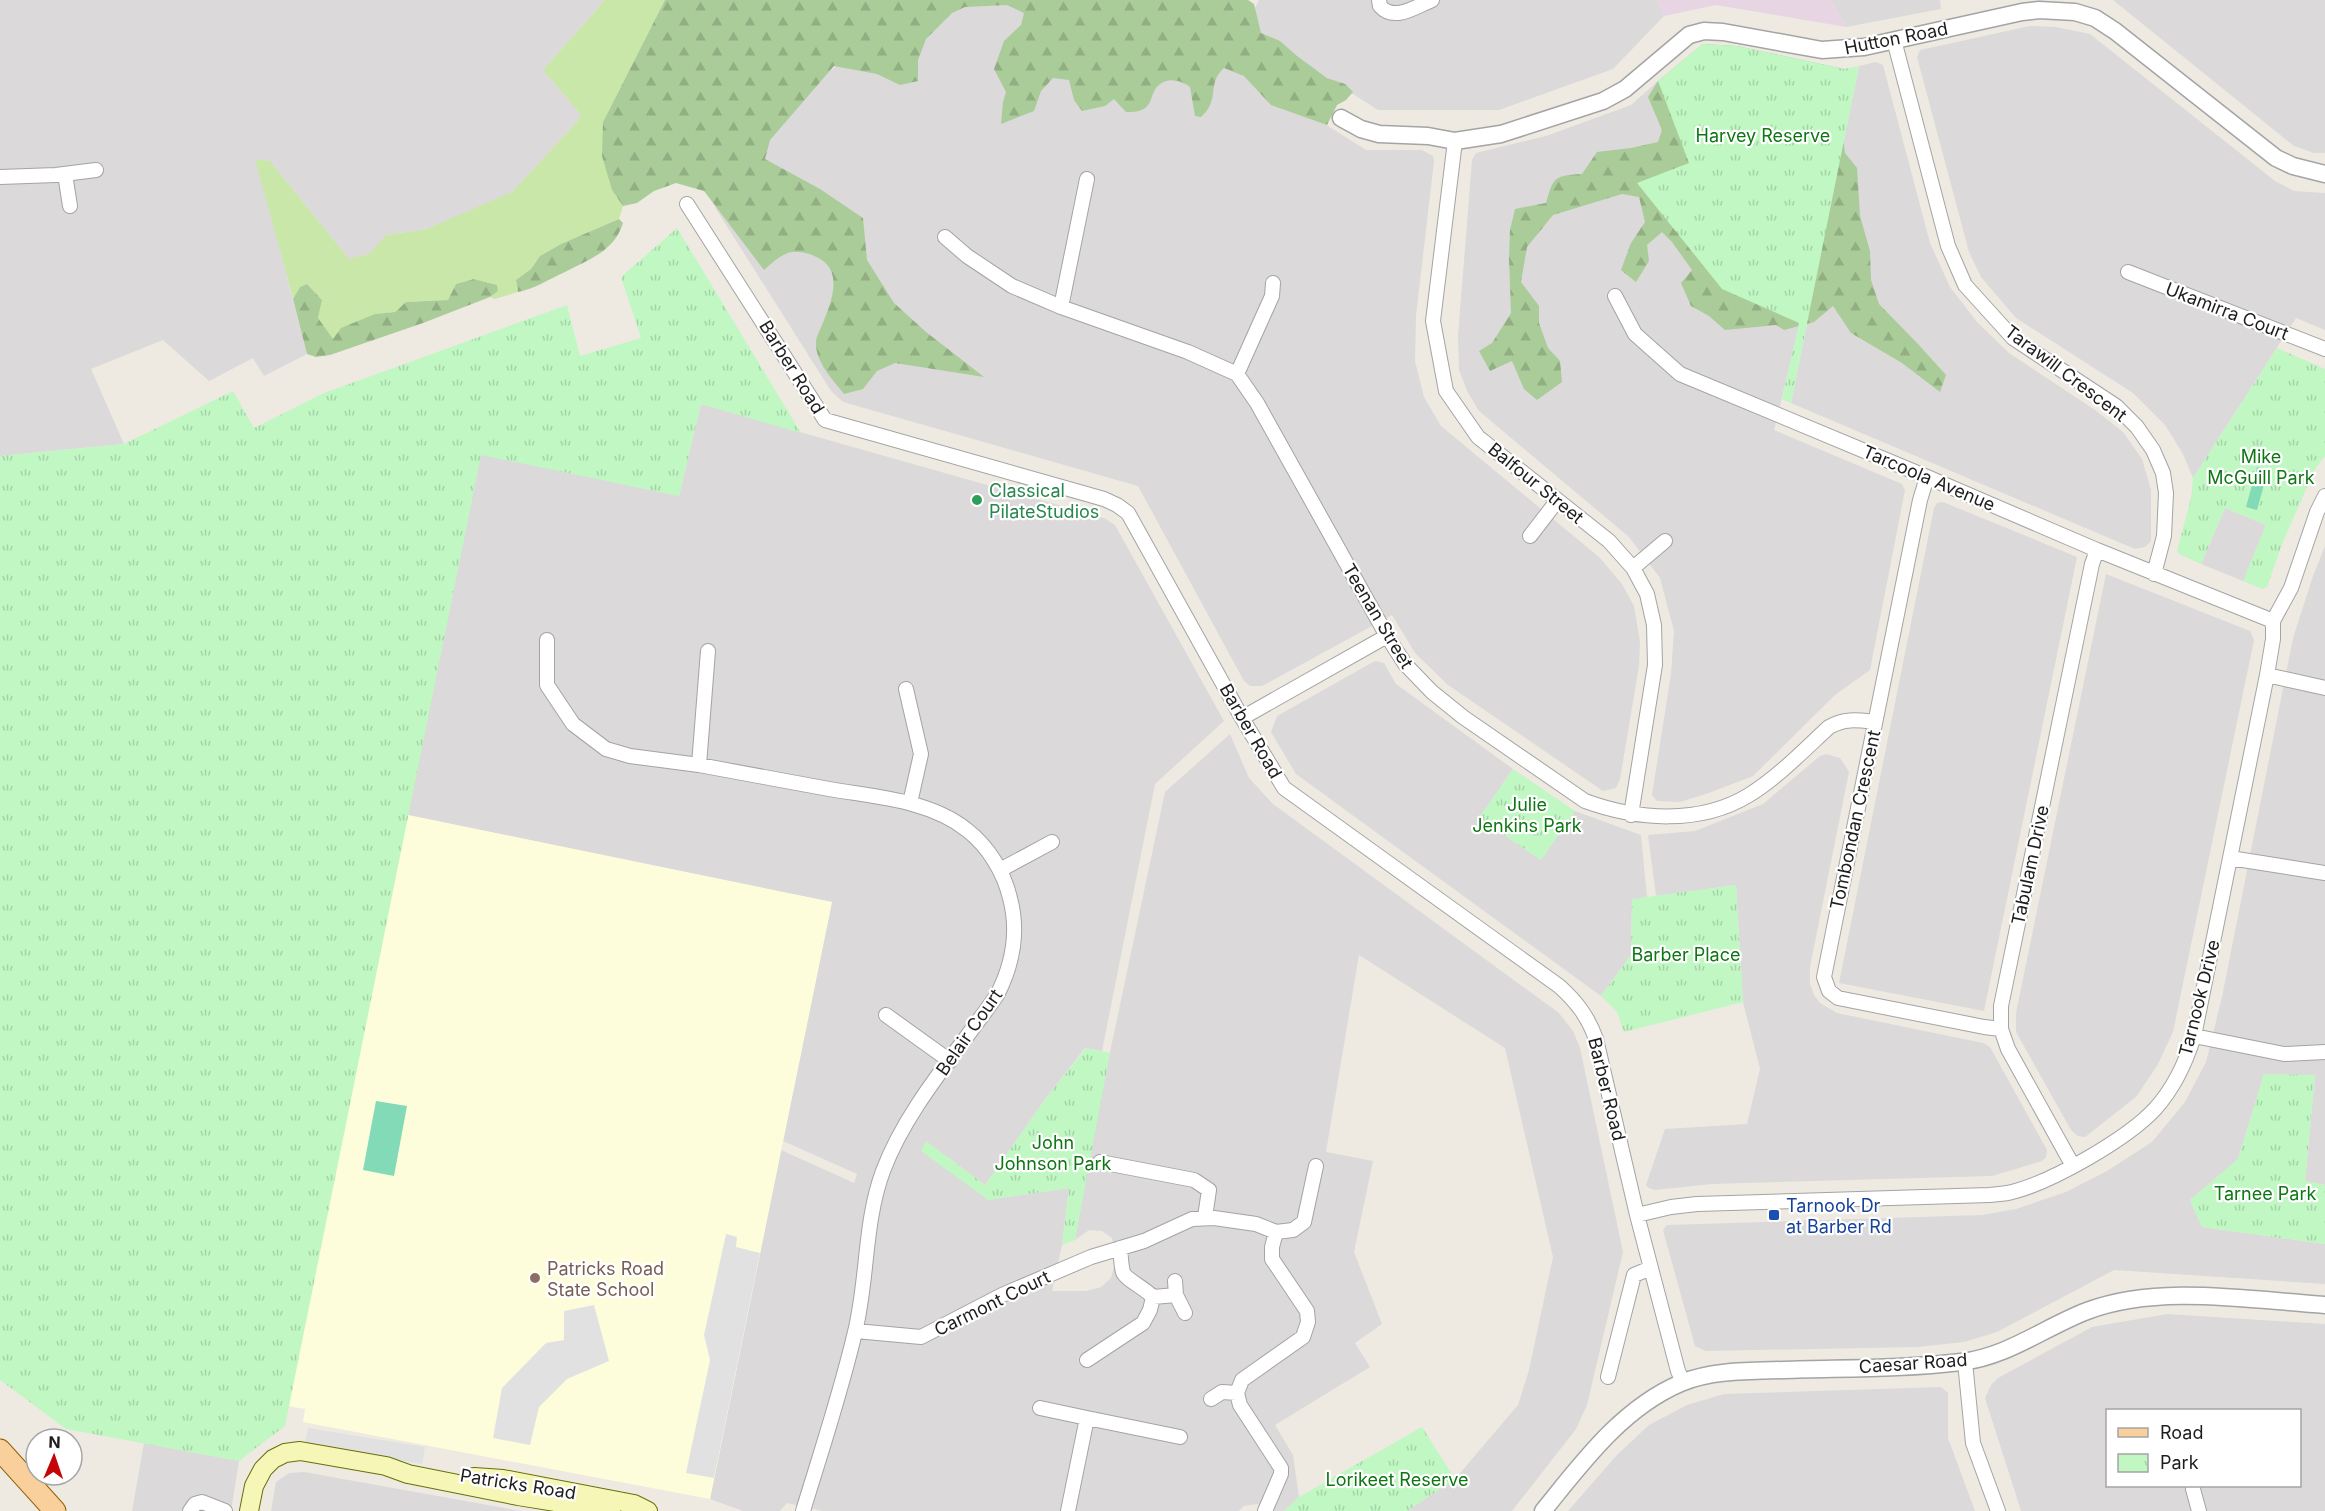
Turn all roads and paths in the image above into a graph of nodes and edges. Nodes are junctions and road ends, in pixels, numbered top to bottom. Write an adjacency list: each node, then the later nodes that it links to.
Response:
1 (1379, 0): 2 (street)
2 (1431, 0)
3 (1894, 40): 5 (street, Hutton Road); 8 (street, Hutton Road); 27 (street, Tarawill Crescent)
4 (1341, 118): 5 (street, Hutton Road)
5 (1455, 141): 22 (street, Balfour Street)
6 (96, 170): 7 (street)
7 (65, 174): 9 (street); 12 (street)
8 (2325, 174)
9 (0, 177)
10 (1087, 179): 17 (street)
11 (687, 204): 35 (street, Barber Road)
12 (70, 206)
13 (945, 237): 17 (street)
14 (2128, 273): 18 (street, Ukamirra Court)
15 (1272, 283): 19 (street)
16 (1615, 296): 20 (street, Tarcoola Avenue)
17 (1061, 307): 19 (street)
18 (2325, 349)
19 (1237, 374): 29 (street, Teenan Street)
20 (1928, 477): 25 (street, Tarcoola Avenue); 36 (street, Tombondan Crescent)
21 (2325, 496): 28 (street, Tarnook Drive)
22 (1557, 501): 23 (street); 26 (street, Balfour Street)
23 (1530, 536)
24 (1665, 541): 26 (street)
25 (2097, 550): 27 (street, Tarcoola Avenue); 45 (street, Tabulam Drive)
26 (1633, 568): 39 (street, Balfour Street)
27 (2154, 574): 28 (street, Tarcoola Avenue)
28 (2273, 621): 32 (street, Tarnook Drive)
29 (1387, 636): 35 (street); 39 (street, Teenan Street)
30 (547, 640): 37 (street, Belair Court)
31 (708, 651): 37 (street)
32 (2267, 675): 33 (street); 41 (street, Tarnook Drive)
33 (2325, 688)
34 (906, 689): 38 (street)
35 (1242, 718): 52 (street, Barber Road)
36 (1875, 722): 39 (street, Teenan Street); 45 (street, Tombondan Crescent)
37 (699, 765): 38 (street, Belair Court)
38 (910, 803): 42 (street, Belair Court)
39 (1631, 815)
40 (1052, 842): 42 (street)
41 (2230, 858): 43 (street); 46 (street, Tarnook Drive)
42 (1000, 870): 48 (street, Belair Court)
43 (2325, 873)
44 (886, 1015): 48 (street)
45 (2001, 1029): 51 (street, Tabulam Drive)
46 (2193, 1036): 47 (street); 51 (street, Tarnook Drive)
47 (2325, 1052)
48 (950, 1061): 62 (street, Belair Court)
49 (1100, 1162): 53 (street)
50 (1316, 1166): 54 (street)
51 (2073, 1166): 52 (street, Tarnook Drive)
52 (1637, 1215): 56 (street, Barber Road)
53 (1205, 1217): 54 (street); 55 (street, Carmont Court)
54 (1276, 1232): 67 (street)
55 (1120, 1248): 59 (street); 62 (street, Carmont Court)
56 (1651, 1268): 65 (street); 66 (street, Barber Road)
57 (1175, 1281): 58 (street)
58 (1176, 1295): 59 (street); 61 (street)
59 (1153, 1297): 63 (street)
60 (2325, 1305): 64 (street, Caesar Road)
61 (1185, 1313)
62 (856, 1331): 81 (street, Belair Court)
63 (1088, 1360)
64 (1965, 1362): 66 (street, Caesar Road); 85 (street)
65 (1608, 1377)
66 (1683, 1382): 84 (street, Caesar Road)
67 (1237, 1393): 68 (street); 83 (street)
68 (1211, 1399)
69 (1040, 1408): 70 (street)
70 (1087, 1418): 71 (street); 82 (street)
71 (1180, 1437)
72 (2, 1455): 75 (main road)
73 (387, 1466): 78 (main road, Patricks Road); 79 (main road, Patricks Road); 80 (main road, Patricks Road)
74 (2193, 1489): 86 (street)
75 (55, 1511)
76 (190, 1511): 77 (street)
77 (225, 1511)
78 (249, 1511)
79 (611, 1511)
80 (648, 1511)
81 (803, 1511)
82 (1068, 1511)
83 (1265, 1511)
84 (1543, 1511)
85 (1998, 1511)
86 (2199, 1511)

